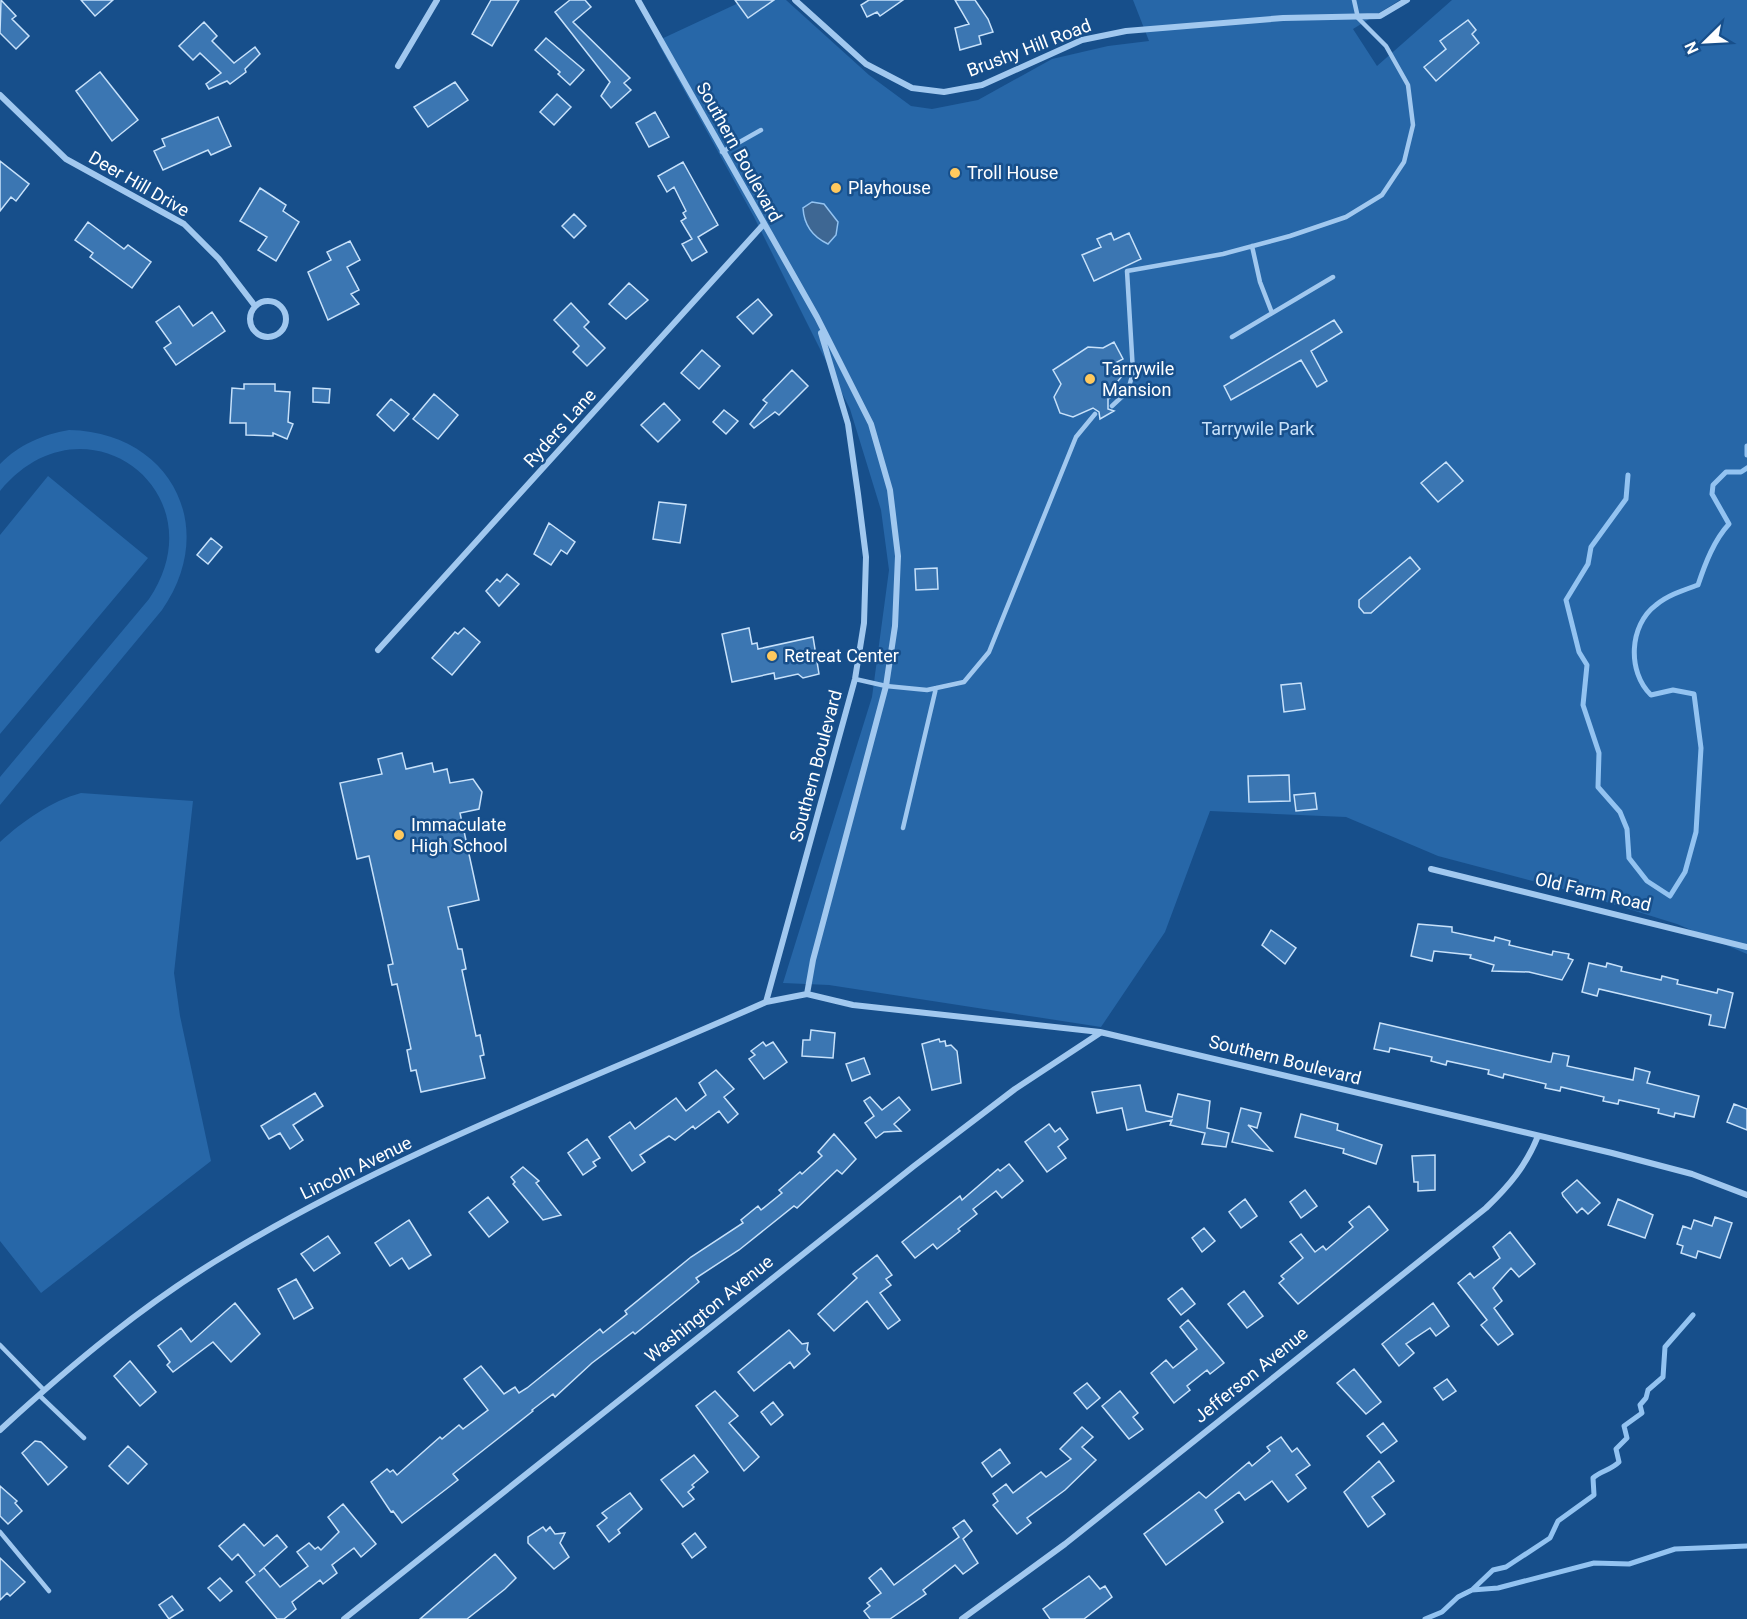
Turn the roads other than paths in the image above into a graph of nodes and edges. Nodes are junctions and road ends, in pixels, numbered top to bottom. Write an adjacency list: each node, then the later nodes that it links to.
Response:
1 (437, 0): 7 (street)
2 (638, 0): 10 (street, Southern Boulevard)
3 (795, 0): 6 (street, Brushy Hill Road)
4 (1354, 0): 6 (lane)
5 (1407, 0): 6 (street, Brushy Hill Road)
6 (1358, 18): 12 (lane)
7 (398, 66)
8 (0, 95): 14 (street, Deer Hill Drive)
9 (761, 130): 10 (lane)
10 (722, 152): 11 (street, Southern Boulevard)
11 (763, 225): 16 (street, Southern Boulevard); 20 (street, Ryders Lane)
12 (1252, 246): 15 (lane); 18 (lane)
13 (1333, 278): 15 (lane)
14 (255, 306): 14 (street)
15 (1272, 312): 17 (lane)
16 (817, 317): 21 (street, Southern Boulevard); 22 (street, Southern Boulevard)
17 (1232, 337)
18 (1112, 406)
19 (1095, 414): 23 (lane)
20 (378, 650)
21 (855, 679): 22 (lane); 28 (street, Southern Boulevard)
22 (886, 686): 23 (lane); 27 (street, Southern Boulevard)
23 (936, 688): 24 (lane)
24 (903, 828)
25 (1431, 869): 26 (street, Old Farm Road)
26 (1747, 946)
27 (807, 994): 28 (street, Southern Boulevard); 29 (street, Southern Boulevard)
28 (766, 1002): 33 (street, Lincoln Avenue)
29 (1100, 1032): 30 (street, Southern Boulevard); 38 (street, Washington Avenue)
30 (1538, 1136): 31 (street, Southern Boulevard); 39 (street, Jefferson Avenue)
31 (1747, 1195)
32 (0, 1345): 33 (lane)
33 (41, 1392): 34 (street, Lincoln Avenue); 35 (lane)
34 (0, 1430)
35 (84, 1438)
36 (0, 1532): 37 (lane)
37 (49, 1591)
38 (344, 1619)
39 (962, 1619)

